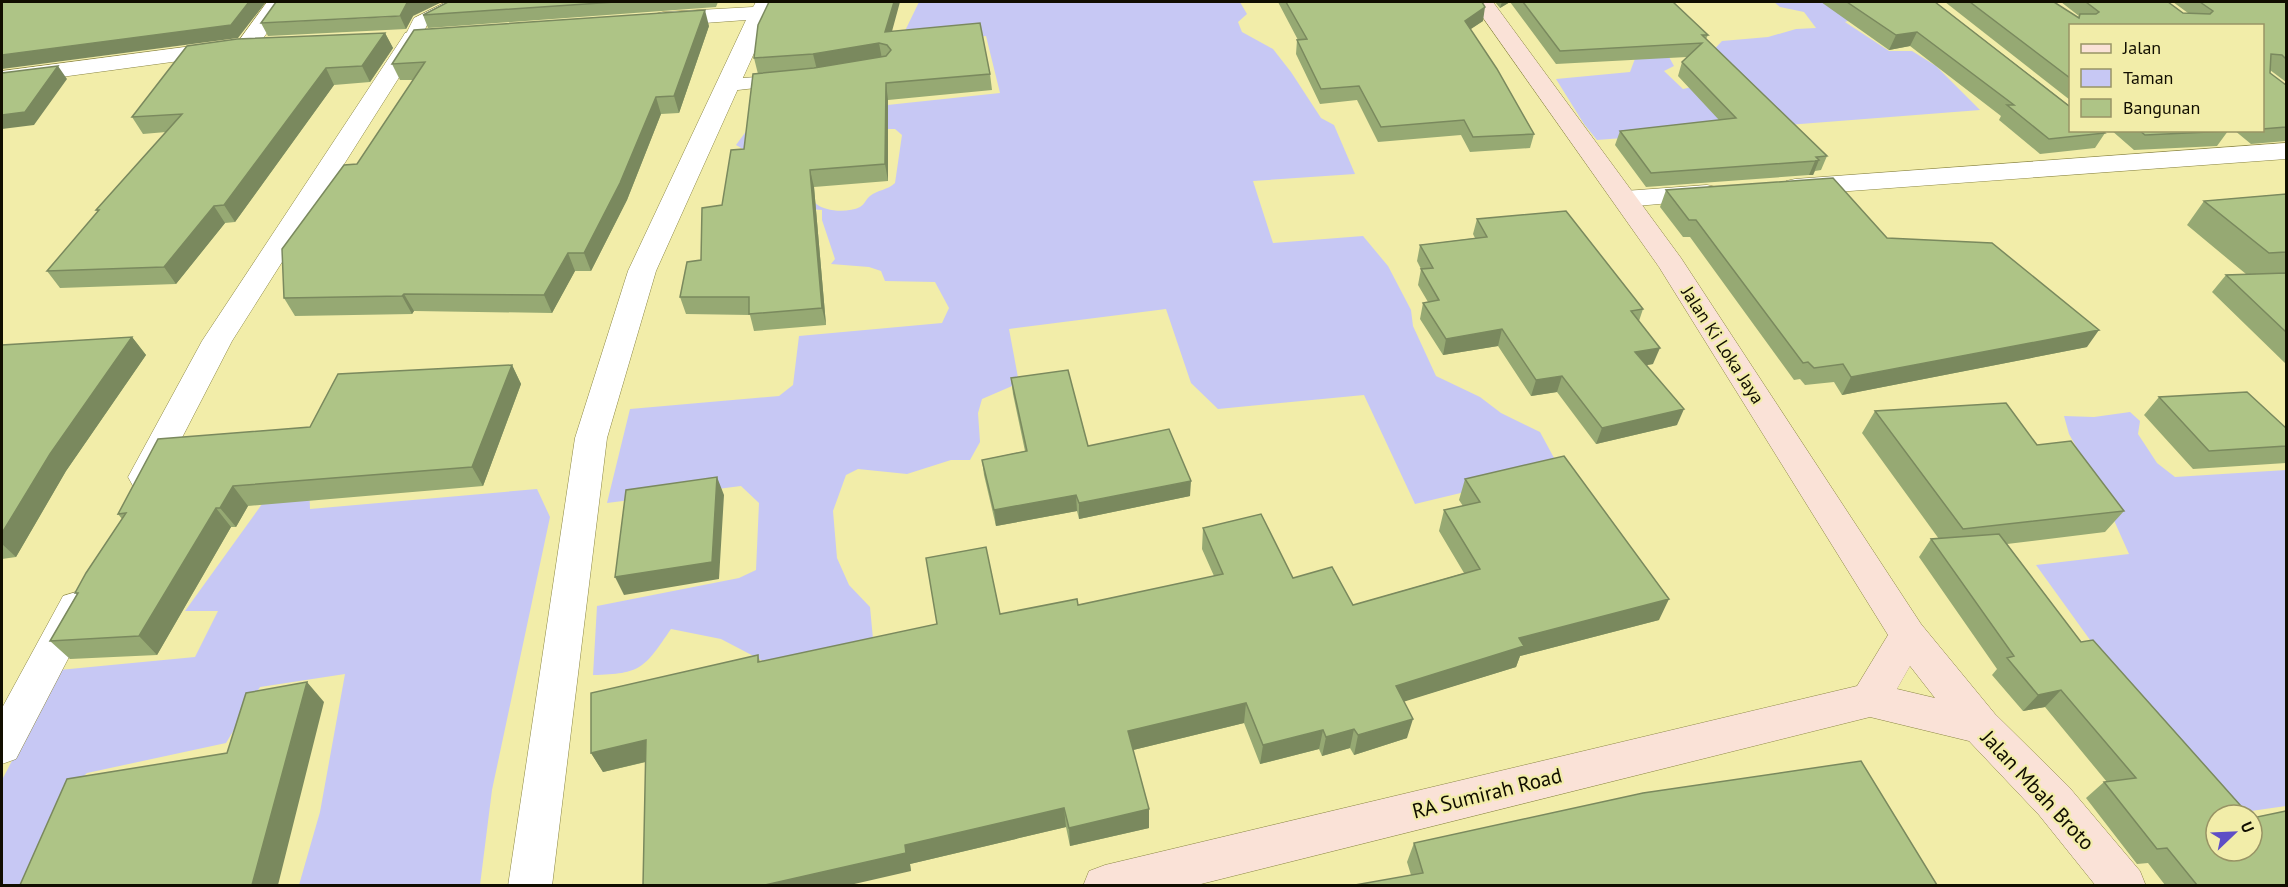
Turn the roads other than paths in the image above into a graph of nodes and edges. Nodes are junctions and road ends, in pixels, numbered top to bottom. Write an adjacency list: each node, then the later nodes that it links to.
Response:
1 (278, 2): 8 (street)
2 (458, 2): 6 (lane)
3 (1482, 2): 19 (main road, Jalan Ki Loka Jaya)
4 (763, 7): 5 (street); 11 (street)
5 (645, 21)
6 (412, 37): 20 (street)
7 (270, 45): 8 (street)
8 (246, 46): 9 (street)
9 (2, 78)
10 (806, 78): 11 (lane)
11 (729, 85): 26 (street)
12 (2217, 132): 15 (street)
13 (2107, 143): 16 (street)
14 (2286, 151): 15 (street)
15 (2246, 155): 16 (street)
16 (2130, 162): 17 (street)
17 (1766, 189)
18 (1731, 191): 19 (street)
19 (1625, 199): 22 (main road, Jalan Ki Loka Jaya)
20 (134, 497)
21 (90, 580): 25 (street)
22 (1908, 636): 23 (main road); 24 (main road, Jalan Ki Loka Jaya)
23 (1870, 700): 24 (main road, Jalan Mbah Broto); 27 (main road, RA Sumirah Road)
24 (1981, 726): 28 (main road, Jalan Mbah Broto)
25 (2, 746)
26 (530, 885)
27 (1105, 885)
28 (2124, 885)

